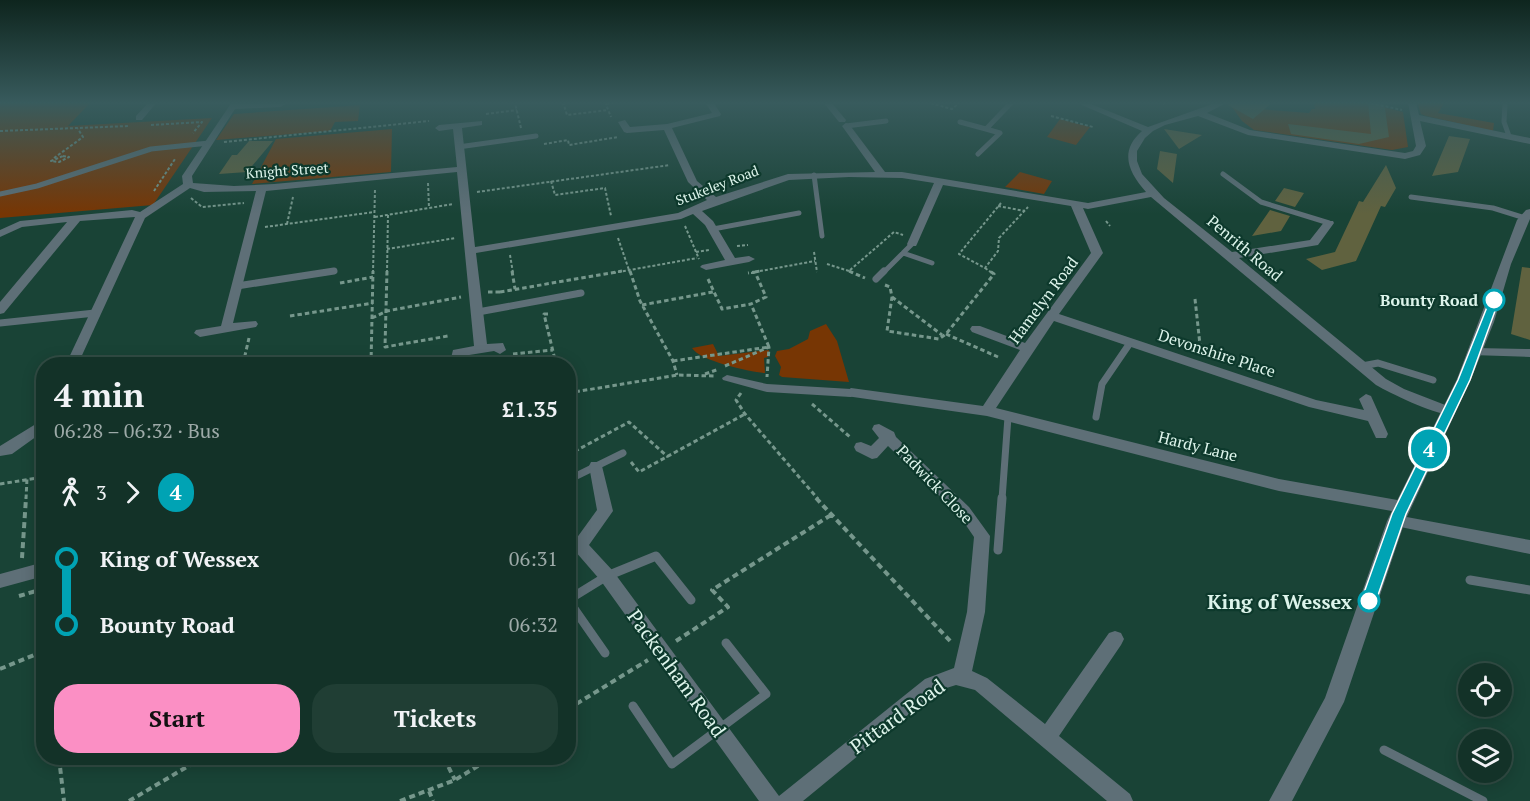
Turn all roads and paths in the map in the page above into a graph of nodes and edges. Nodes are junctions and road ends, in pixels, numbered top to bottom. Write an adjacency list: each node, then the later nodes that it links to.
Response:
1 (80, 139): 19 (path)
2 (188, 139): 16 (path)
3 (211, 139): 14 (street)
4 (250, 139): 14 (path)
5 (458, 139): 17 (street)
6 (512, 139): 17 (lane)
7 (609, 139): 15 (path)
8 (673, 139): 20 (street)
9 (857, 139): 22 (street)
10 (993, 139): 18 (lane)
11 (1141, 139): 32 (street, Penrith Road)
12 (1295, 139): 13 (street)
13 (1419, 139)
14 (209, 143): 16 (lane); 28 (street)
15 (536, 145)
16 (176, 147): 33 (lane); 35 (path)
17 (458, 147): 21 (street)
18 (978, 154)
19 (54, 158): 19 (path)
20 (684, 163): 25 (path); 38 (street)
21 (460, 168): 29 (street, Knight Street); 66 (street)
22 (882, 174): 24 (street, Stukeley Road); 26 (street, Stukeley Road)
23 (1223, 174): 53 (lane)
24 (814, 175): 38 (street, Stukeley Road); 61 (lane)
25 (551, 181): 31 (path); 54 (path)
26 (939, 182): 34 (street, Stukeley Road); 64 (street)
27 (376, 184): 44 (path)
28 (188, 185): 30 (street, Knight Street); 48 (street)
29 (297, 185): 30 (street, Knight Street); 55 (path)
30 (262, 188): 57 (street)
31 (472, 193)
32 (1154, 193): 40 (street, Stukeley Road); 69 (street, Penrith Road)
33 (0, 194)
34 (1008, 194): 37 (street, Stukeley Road); 41 (path)
35 (150, 196)
36 (1411, 197): 47 (lane)
37 (1036, 199): 40 (street, Stukeley Road); 43 (path)
38 (714, 201): 42 (street, Stukeley Road)
39 (458, 204): 46 (path)
40 (1076, 205): 104 (street, Hamelyn Road)
41 (998, 206): 43 (path); 75 (path)
42 (696, 211): 50 (street, Stukeley Road); 58 (street)
43 (1025, 211): 75 (path)
44 (374, 212): 49 (path); 55 (path)
45 (799, 213): 58 (lane)
46 (388, 214): 49 (path); 65 (path)
47 (1528, 215): 118 (street)
48 (141, 216): 51 (street); 101 (street)
49 (375, 216): 83 (path)
50 (681, 216): 63 (street, Stukeley Road); 76 (path)
51 (76, 219): 60 (street); 98 (street)
52 (1106, 221): 56 (path)
53 (1329, 222): 69 (street)
54 (613, 223)
55 (287, 224): 57 (path)
56 (1110, 226)
57 (253, 229): 88 (street)
58 (713, 230): 72 (street)
59 (615, 231): 76 (path)
60 (0, 234)
61 (822, 236)
62 (461, 237): 65 (path)
63 (509, 244): 66 (street, Stukeley Road); 89 (path)
64 (912, 244): 68 (lane)
65 (387, 249): 99 (path)
66 (469, 251): 93 (street)
67 (814, 252): 71 (path)
68 (903, 253): 73 (lane); 85 (lane)
69 (1229, 255): 128 (street, Penrith Road)
70 (749, 259): 72 (street)
71 (815, 261): 79 (path); 80 (path)
72 (732, 262): 77 (street)
73 (932, 263)
74 (827, 264): 81 (path)
75 (985, 268): 111 (path)
76 (628, 270): 89 (path); 97 (path)
77 (706, 270): 86 (path)
78 (334, 271): 88 (lane)
79 (755, 272): 82 (path); 96 (path)
80 (817, 272)
81 (849, 272)
82 (743, 274)
83 (373, 277): 87 (path); 95 (path)
84 (720, 278): 86 (path)
85 (876, 279)
86 (708, 280): 91 (path)
87 (339, 284)
88 (237, 286): 108 (street)
89 (515, 289): 90 (path)
90 (500, 292)
91 (713, 292): 96 (path); 97 (path)
92 (581, 293): 100 (lane)
93 (476, 294): 99 (path); 100 (street)
94 (1195, 299): 129 (path)
95 (373, 303): 103 (path); 105 (path)
96 (751, 304): 114 (path)
97 (642, 305): 127 (path)
98 (0, 310)
99 (387, 311): 105 (path); 112 (path)
100 (478, 312): 116 (street)
101 (95, 313): 106 (lane); 121 (street)
102 (544, 314): 117 (path)
103 (290, 316)
104 (1051, 316): 113 (street, Devonshire Place); 115 (street, Hamelyn Road)
105 (372, 318): 123 (path)
106 (0, 323)
107 (252, 324): 108 (street); 122 (path)
108 (226, 328): 110 (street)
109 (976, 329): 115 (street)
110 (200, 333)
111 (944, 335): 111 (path); 126 (path)
112 (448, 336)
113 (1130, 343): 129 (street, Devonshire Place); 144 (lane)
114 (769, 347): 127 (path); 131 (path); 135 (path)
115 (1028, 348): 140 (street, Hamelyn Road)
116 (481, 349): 119 (street); 124 (street)
117 (553, 350): 119 (path); 125 (path)
118 (1476, 351): 120 (street); 141 (street)
119 (505, 352)
120 (1530, 353)
121 (75, 357)
122 (245, 357)
123 (371, 357)
124 (457, 357)
125 (554, 357)
126 (998, 357)
127 (673, 361): 130 (path)
128 (1362, 366): 133 (lane); 141 (street, Penrith Road)
129 (1202, 367): 145 (street, Devonshire Place)
130 (678, 375): 131 (path); 137 (path)
131 (705, 375): 132 (path)
132 (727, 378): 134 (street)
133 (1434, 380)
134 (747, 384): 135 (street); 142 (path)
135 (767, 388): 136 (street)
136 (799, 390): 138 (street); 148 (path)
137 (576, 392)
138 (851, 393): 140 (street, Hardy Lane)
139 (1366, 399): 145 (street)
140 (987, 411): 143 (street, Hardy Lane)
141 (1448, 411): 158 (street)
142 (745, 414): 152 (path); 159 (path)
143 (1008, 417): 158 (street, Hardy Lane); 163 (lane)
144 (1096, 417)
145 (1373, 417): 147 (street)
146 (36, 430): 149 (street)
147 (1381, 434)
148 (861, 447): 182 (street, Padwick Close)
149 (0, 451)
150 (576, 451): 152 (path)
151 (623, 453): 152 (path); 153 (lane)
152 (668, 457)
153 (596, 466): 154 (lane); 160 (street, Packenham Road)
154 (576, 476)
155 (36, 478): 156 (path)
156 (27, 480): 157 (path); 164 (path)
157 (0, 484)
158 (1400, 514): 162 (street, Hardy Lane); 201 (street)
159 (831, 515): 177 (path); 178 (path)
160 (576, 543)
161 (576, 547): 166 (street, Packenham Road)
162 (1530, 547)
163 (998, 550)
164 (22, 565)
165 (36, 571): 168 (street)
166 (607, 576): 171 (lane); 173 (lane); 178 (street, Packenham Road)
167 (1470, 580): 169 (lane)
168 (0, 581)
169 (1530, 590)
170 (36, 591): 172 (path)
171 (576, 595)
172 (19, 596)
173 (691, 600)
174 (576, 611): 179 (lane)
175 (1115, 639): 186 (street)
176 (726, 643): 185 (lane)
177 (955, 646)
178 (662, 651): 183 (path); 185 (street, Packenham Road)
179 (605, 653)
180 (36, 654): 181 (path)
181 (0, 669)
182 (962, 675): 186 (street, Pittard Road); 199 (street, Pittard Road)
183 (576, 705)
184 (633, 706): 185 (lane)
185 (717, 728): 198 (street, Packenham Road)
186 (1047, 737): 200 (street, Pittard Road)
187 (1384, 750): 202 (lane)
188 (60, 765): 194 (path)
189 (189, 765): 195 (path)
190 (448, 765): 192 (path)
191 (480, 765): 192 (path)
192 (455, 780): 193 (path)
193 (429, 791): 196 (path); 197 (path)
194 (64, 801)
195 (129, 801)
196 (400, 801)
197 (434, 801)
198 (771, 801)
199 (787, 801)
200 (1123, 801)
201 (1280, 801)
202 (1483, 801)

